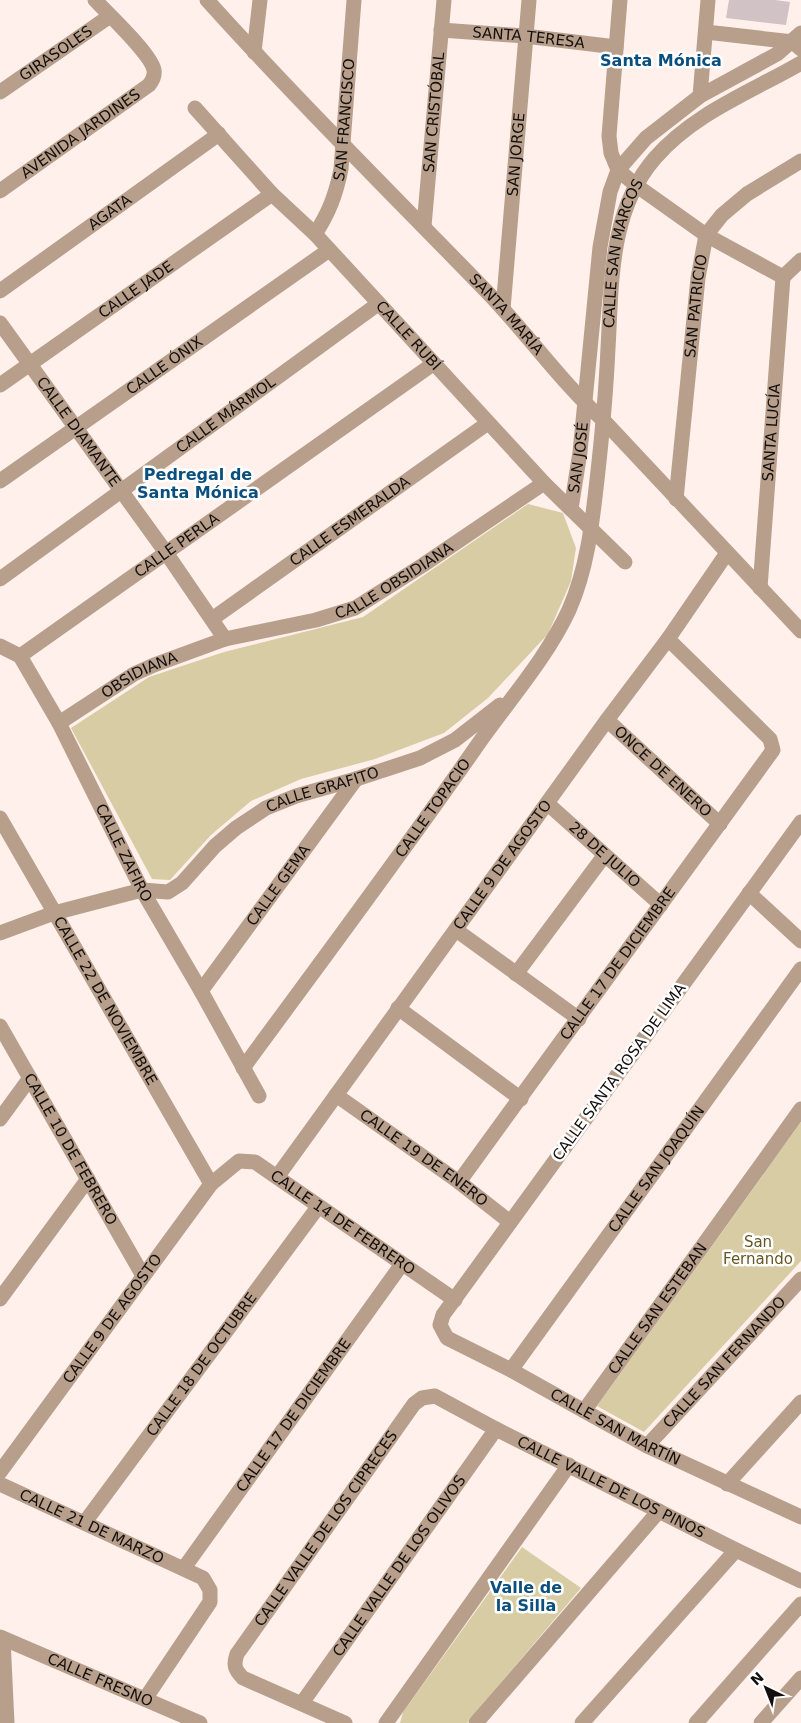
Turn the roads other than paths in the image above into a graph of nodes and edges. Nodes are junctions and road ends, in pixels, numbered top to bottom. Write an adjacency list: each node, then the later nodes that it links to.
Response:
1 (95, 0): 9 (street)
2 (207, 0): 15 (street, SANTA MARÍA)
3 (260, 0): 15 (street)
4 (354, 0): 21 (street, SAN FRANCISCO)
5 (444, 0): 10 (street, SAN CRISTÓBAL)
6 (529, 0): 12 (street, SAN JORGE)
7 (620, 0): 14 (street)
8 (708, 0): 11 (street)
9 (110, 16): 17 (street, GIRASOLES); 25 (street, AVENIDA JARDINES)
10 (441, 30): 12 (street, SANTA TERESA); 27 (street, SAN CRISTÓBAL)
11 (706, 32): 13 (street); 18 (street)
12 (525, 36): 14 (street, SANTA TERESA); 35 (street, SAN JORGE)
13 (798, 41): 18 (street, CALLE SAN MARCOS)
14 (616, 47): 23 (street)
15 (254, 52): 21 (street, SANTA MARÍA)
16 (801, 63): 24 (street, CALLE SAN MARCOS)
17 (0, 92)
18 (700, 96): 23 (street, CALLE SAN MARCOS)
19 (195, 108): 20 (street, CALLE RUBÍ)
20 (218, 134): 26 (street, CALLE RUBÍ); 33 (street, AGATA)
21 (341, 143): 27 (street, SANTA MARÍA); 28 (street, SAN FRANCISCO)
22 (801, 162): 29 (street, SAN PATRICIO)
23 (618, 170): 24 (street); 40 (street, CALLE SAN MARCOS)
24 (637, 186): 29 (street); 41 (street, CALLE SAN MARCOS)
25 (0, 190)
26 (272, 194): 28 (street, CALLE RUBÍ); 38 (street, CALLE JADE)
27 (424, 226): 35 (street, SANTA MARÍA)
28 (315, 234): 30 (street, CALLE RUBÍ)
29 (706, 235): 32 (street); 47 (street, SAN PATRICIO)
30 (329, 250): 34 (street, CALLE RUBÍ); 43 (street, CALLE ÓNIX)
31 (801, 260): 32 (street)
32 (783, 277): 54 (street, SANTA LUCÍA)
33 (0, 291)
34 (378, 304): 37 (street, CALLE RUBÍ); 46 (street, CALLE MÁRMOL)
35 (503, 309): 40 (street, SANTA MARÍA)
36 (0, 323): 38 (street, CALLE DIAMANTE)
37 (433, 364): 42 (street, CALLE RUBÍ); 51 (street, CALLE PERLA)
38 (29, 365): 39 (street, CALLE JADE); 43 (street, CALLE DIAMANTE)
39 (0, 385)
40 (585, 404): 41 (street, SANTA MARÍA); 48 (street, SAN JOSÉ)
41 (604, 421): 47 (street, SANTA MARÍA); 49 (street, CALLE SAN MARCOS)
42 (488, 423): 45 (street, CALLE RUBÍ); 55 (street, CALLE ESMERALDA)
43 (76, 426): 44 (street, CALLE ÓNIX); 46 (street, CALLE DIAMANTE)
44 (0, 481)
45 (544, 483): 48 (street, CALLE RUBÍ); 57 (street, CALLE OBSIDIANA)
46 (123, 492): 51 (street, CALLE DIAMANTE); 53 (street, CALLE MÁRMOL)
47 (676, 498): 50 (street, SANTA MARÍA)
48 (571, 509): 49 (street, CALLE RUBÍ)
49 (592, 530): 52 (street, CALLE RUBÍ); 61 (street, CALLE TOPACIO)
50 (727, 553): 54 (street, SANTA MARÍA); 58 (street, CALLE 9 DE AGOSTO)
51 (167, 554): 55 (street, CALLE DIAMANTE); 60 (street, CALLE PERLA)
52 (625, 562)
53 (0, 578)
54 (760, 588): 56 (street, SANTA MARÍA)
55 (212, 619): 57 (street, CALLE DIAMANTE)
56 (801, 631)
57 (225, 639): 63 (street, OBSIDIANA)
58 (668, 639): 62 (street, CALLE 9 DE AGOSTO); 68 (street, CALLE 17 DE DICIEMBRE)
59 (0, 646): 60 (street)
60 (20, 656): 63 (street, CALLE ZAFIRO)
61 (513, 695): 64 (street, CALLE GRAFITO); 83 (street, CALLE TOPACIO)
62 (607, 720): 65 (street, CALLE 9 DE AGOSTO); 68 (street, ONCE DE ENERO)
63 (59, 723): 70 (street, CALLE ZAFIRO)
64 (356, 780): 70 (street, CALLE GRAFITO); 79 (street, CALLE GEMA)
65 (548, 804): 69 (street, 28 DE JULIO); 74 (street, CALLE 9 DE AGOSTO)
66 (0, 818): 73 (street, CALLE 22 DE NOVIEMBRE)
67 (801, 822): 71 (street, CALLE SANTA ROSA DE LIMA)
68 (720, 824): 72 (street, CALLE 17 DE DICIEMBRE)
69 (604, 856): 72 (street, 28 DE JULIO); 78 (street)
70 (142, 890): 73 (street, CALLE GRAFITO); 79 (street, CALLE ZAFIRO)
71 (749, 893): 76 (street); 96 (street, CALLE SANTA ROSA DE LIMA)
72 (661, 905): 81 (street, CALLE 17 DE DICIEMBRE)
73 (54, 914): 75 (street, CALLE GRAFITO); 94 (street, CALLE 22 DE NOVIEMBRE)
74 (456, 930): 78 (street); 80 (street, CALLE 9 DE AGOSTO)
75 (0, 933)
76 (801, 941)
77 (801, 969): 103 (street, CALLE SAN JOAQUÍN)
78 (516, 974): 81 (street)
79 (201, 991): 83 (street, CALLE ZAFIRO)
80 (398, 1008): 85 (street, CALLE 9 DE AGOSTO); 87 (street)
81 (579, 1019): 87 (street, CALLE 17 DE DICIEMBRE)
82 (0, 1026): 84 (street, CALLE 10 DE FEBRERO)
83 (243, 1068): 86 (street, CALLE ZAFIRO)
84 (30, 1078): 89 (street); 92 (street, CALLE 10 DE FEBRERO)
85 (336, 1095): 91 (street, CALLE 9 DE AGOSTO); 93 (street, CALLE 19 DE ENERO)
86 (259, 1096)
87 (521, 1099): 93 (street, CALLE 17 DE DICIEMBRE)
88 (801, 1109): 106 (street, CALLE SAN ESTEBAN)
89 (0, 1119)
90 (229, 1168): 91 (street, CALLE 14 DE FEBRERO); 94 (street, CALLE 9 DE AGOSTO)
91 (277, 1177): 95 (street, CALLE 14 DE FEBRERO)
92 (88, 1179): 98 (street, CALLE 10 DE FEBRERO); 100 (street)
93 (459, 1182): 96 (street, CALLE 19 DE ENERO)
94 (211, 1184): 98 (street, CALLE 9 DE AGOSTO)
95 (318, 1207): 97 (street, CALLE 14 DE FEBRERO); 115 (street, CALLE 18 DE OCTUBRE)
96 (510, 1222): 101 (street, CALLE SANTA ROSA DE LIMA)
97 (402, 1264): 101 (street, CALLE 14 DE FEBRERO); 117 (street, CALLE 17 DE DICIEMBRE)
98 (142, 1274): 110 (street, CALLE 9 DE AGOSTO)
99 (801, 1279): 108 (street, CALLE SAN FERNANDO)
100 (0, 1299)
101 (455, 1300): 102 (street, CALLE SANTA ROSA DE LIMA)
102 (440, 1325): 103 (street, CALLE SAN MARTÍN)
103 (512, 1370): 106 (street, CALLE SAN MARTÍN)
104 (422, 1398): 107 (street, CALLE VALLE DE LOS PINOS); 124 (street, CALLE VALLE DE LOS CIPRECES)
105 (801, 1402): 112 (street)
106 (584, 1410): 108 (street, CALLE SAN MARTÍN)
107 (496, 1430): 109 (street, CALLE VALLE DE LOS PINOS); 124 (street, CALLE VALLE DE LOS OLIVOS)
108 (647, 1446): 112 (street, CALLE SAN MARTÍN)
109 (569, 1464): 113 (street, CALLE VALLE DE LOS PINOS); 128 (street)
110 (0, 1472)
111 (0, 1484): 115 (street, CALLE 21 DE MARZO)
112 (727, 1484): 114 (street, CALLE SAN MARTÍN)
113 (659, 1511): 116 (street, CALLE VALLE DE LOS PINOS); 129 (street)
114 (801, 1517)
115 (84, 1522): 117 (street, CALLE 21 DE MARZO)
116 (736, 1550): 118 (street, CALLE VALLE DE LOS PINOS); 130 (street)
117 (184, 1568): 123 (street)
118 (801, 1580)
119 (801, 1604): 131 (street)
120 (2, 1638): 121 (street); 123 (street, CALLE FRESNO)
121 (2, 1661): 125 (street)
122 (801, 1678): 132 (street)
123 (145, 1698): 126 (street, CALLE FRESNO)
124 (302, 1703): 127 (street)
125 (7, 1723)
126 (200, 1723)
127 (346, 1723)
128 (386, 1723)
129 (476, 1723)
130 (582, 1723)
131 (696, 1723)
132 (761, 1723)

